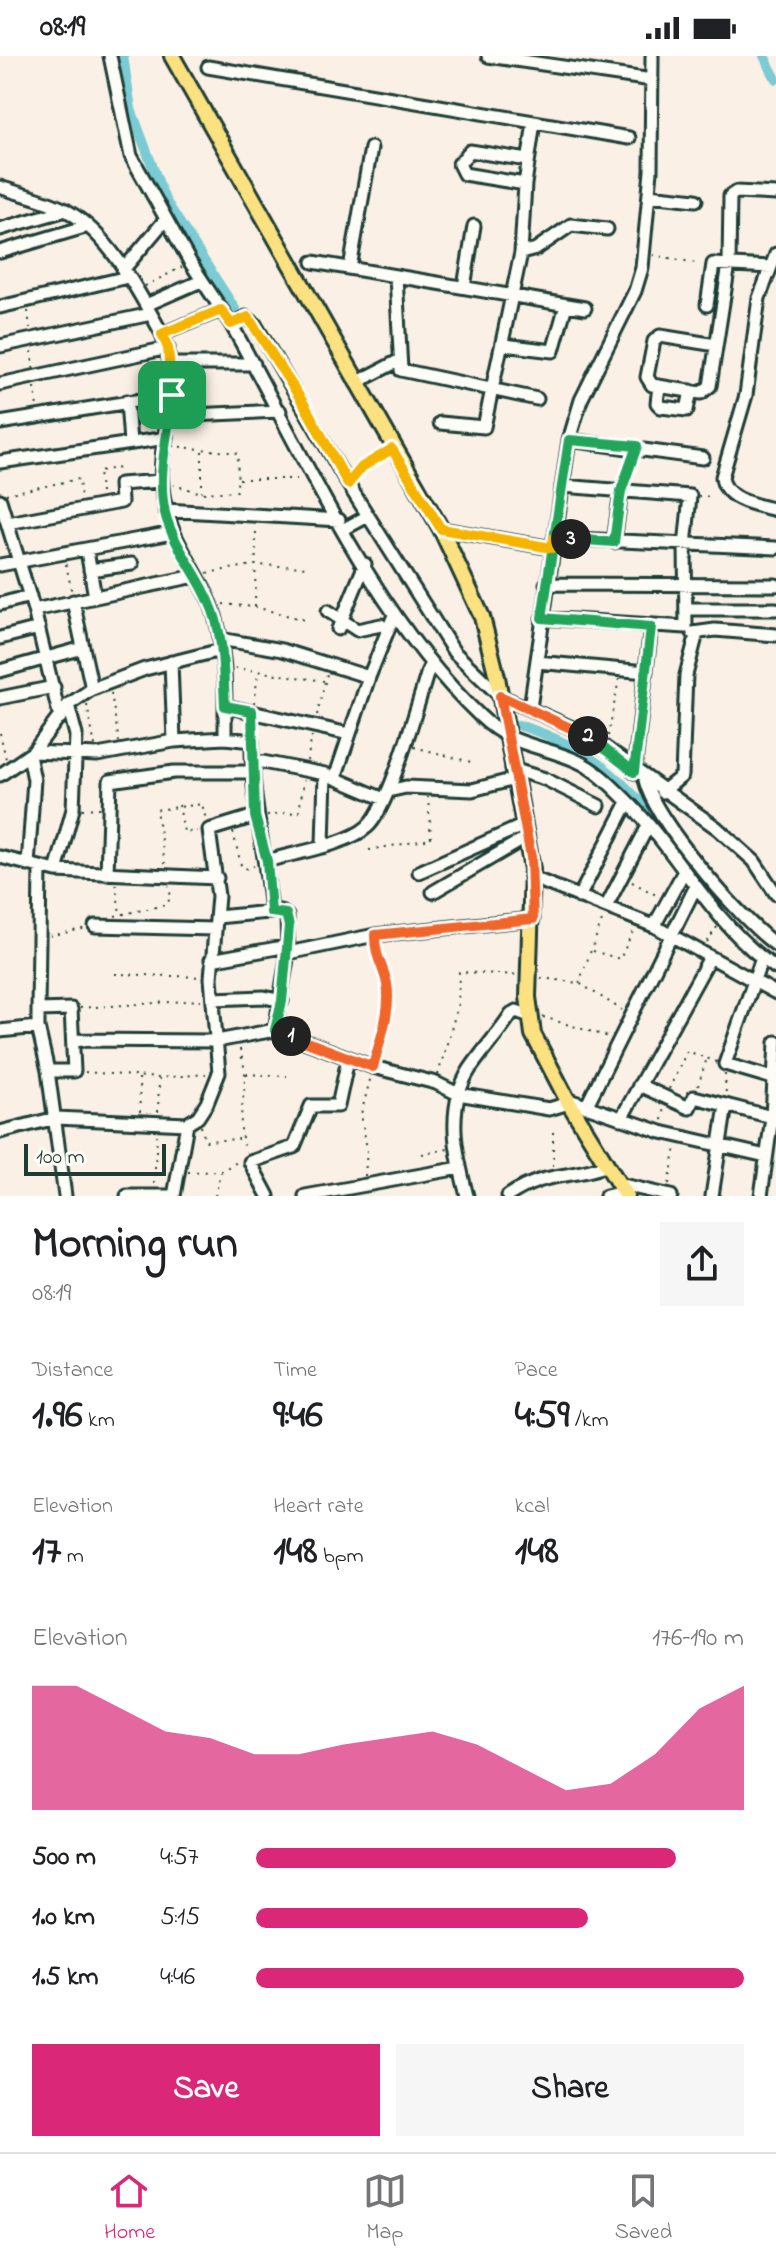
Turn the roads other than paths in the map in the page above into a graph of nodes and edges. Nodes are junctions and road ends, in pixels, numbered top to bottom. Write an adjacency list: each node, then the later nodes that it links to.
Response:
1 (110, 56): 17 (street)
2 (172, 56): 49 (main road)
3 (488, 56): 6 (street)
4 (652, 56): 6 (street)
5 (208, 67): 7 (street)
6 (652, 80): 14 (street)
7 (534, 122): 8 (street); 10 (street)
8 (629, 138)
9 (371, 148): 28 (street)
10 (528, 160): 11 (street); 11 (street)
11 (525, 184): 23 (street)
12 (0, 187): 16 (street)
13 (776, 194): 26 (street)
14 (649, 195): 15 (street); 61 (street)
15 (696, 200)
16 (66, 210): 18 (street); 20 (street)
17 (165, 220): 29 (street); 31 (street)
18 (88, 226): 22 (street); 29 (street)
19 (474, 226): 32 (street)
20 (0, 229)
21 (607, 229): 23 (street)
22 (0, 252)
23 (521, 253): 33 (street)
24 (776, 254): 27 (street)
25 (313, 262): 28 (street)
26 (729, 264): 27 (street); 35 (street); 43 (street)
27 (771, 267): 71 (street)
28 (350, 268): 30 (street)
29 (126, 274): 36 (street); 38 (street)
30 (396, 276): 32 (street); 46 (street)
31 (201, 281): 38 (street); 39 (street)
32 (464, 287): 33 (street)
33 (513, 296): 34 (street); 42 (street)
34 (566, 305): 37 (street); 42 (street)
35 (707, 305)
36 (0, 307)
37 (585, 308)
38 (148, 310): 41 (street); 44 (street)
39 (221, 310): 40 (street); 41 (street)
40 (231, 324): 48 (street); 72 (street)
41 (162, 334): 45 (street)
42 (504, 345): 52 (street)
43 (716, 345): 51 (street); 53 (street)
44 (0, 346)
45 (168, 348): 47 (street); 50 (street)
46 (400, 360): 49 (street); 52 (street)
47 (170, 364): 48 (street); 54 (street)
48 (254, 364): 57 (street)
49 (356, 383): 75 (main road)
50 (0, 384)
51 (659, 386): 53 (street); 53 (street)
52 (494, 390): 55 (street); 60 (street)
53 (691, 391)
54 (172, 395): 56 (street); 58 (street)
55 (537, 399)
56 (127, 401): 59 (street); 63 (street)
57 (280, 411): 58 (street); 74 (street)
58 (170, 416): 62 (street)
59 (0, 423)
60 (440, 423)
61 (569, 440): 64 (street); 67 (street)
62 (166, 442): 63 (street); 66 (street)
63 (130, 443): 65 (street)
64 (703, 458)
65 (0, 462)
66 (161, 481): 70 (street); 73 (street)
67 (562, 486): 68 (street); 78 (street)
68 (621, 491): 77 (street); 79 (street)
69 (0, 498): 73 (street)
70 (165, 510): 74 (street); 76 (street)
71 (776, 510)
72 (368, 516): 74 (street); 119 (street)
73 (8, 523): 82 (street)
74 (341, 524): 84 (street)
75 (441, 529): 78 (street); 119 (main road)
76 (172, 533): 81 (street); 87 (street)
77 (614, 542): 78 (street); 79 (street)
78 (553, 543): 88 (street)
79 (685, 546): 80 (street); 89 (street)
80 (776, 548)
81 (87, 551): 82 (street); 86 (street)
82 (21, 561): 85 (street); 91 (street)
83 (132, 564): 86 (street)
84 (365, 564): 99 (street); 101 (street)
85 (0, 565)
86 (90, 570): 92 (street)
87 (195, 576): 92 (street); 108 (street)
88 (546, 584): 89 (street); 100 (street)
89 (687, 585): 90 (street); 95 (street)
90 (776, 585)
91 (30, 596): 94 (street); 97 (street)
92 (95, 597): 93 (street)
93 (73, 601): 97 (street); 109 (street)
94 (0, 604)
95 (686, 609): 96 (street); 105 (street)
96 (776, 609)
97 (34, 610): 104 (street)
98 (328, 611): 101 (street)
99 (394, 615): 113 (street); 116 (street)
100 (542, 618): 103 (street); 112 (street)
101 (340, 624): 102 (street)
102 (381, 625)
103 (651, 627): 105 (street); 115 (street)
104 (39, 628): 107 (street); 110 (street)
105 (691, 631): 106 (street); 137 (street)
106 (776, 635)
107 (0, 638)
108 (220, 644): 111 (street); 116 (street); 122 (street)
109 (83, 648): 110 (street); 118 (street)
110 (47, 657): 114 (street); 117 (street)
111 (171, 662): 118 (street); 128 (street)
112 (537, 662): 115 (street); 123 (street)
113 (430, 665): 127 (street); 138 (street)
114 (0, 671)
115 (646, 672): 133 (street)
116 (369, 677): 125 (street)
117 (54, 687): 120 (street); 124 (street)
118 (88, 692): 121 (street)
119 (500, 696): 123 (street); 127 (main road)
120 (0, 698)
121 (68, 705): 124 (street); 130 (street)
122 (225, 706): 125 (street); 126 (street)
123 (530, 708): 133 (street)
124 (60, 718): 129 (street)
125 (349, 734): 135 (street)
126 (225, 738): 128 (street); 131 (street)
127 (507, 739): 134 (main road); 139 (street)
128 (174, 741): 130 (street)
129 (31, 754): 130 (street); 132 (street); 147 (street)
130 (74, 756): 148 (street)
131 (252, 766): 135 (street); 141 (street); 152 (street)
132 (4, 772)
133 (634, 772): 136 (street)
134 (514, 774): 138 (street); 140 (street); 143 (main road)
135 (330, 776): 138 (street); 144 (street)
136 (645, 780): 137 (street); 155 (street)
137 (662, 792): 151 (street)
138 (386, 795): 144 (street)
139 (628, 802): 142 (street); 159 (street)
140 (599, 806)
141 (255, 816): 146 (street); 153 (street)
142 (648, 826): 150 (street); 160 (street)
143 (526, 831): 149 (street); 154 (main road); 157 (street)
144 (323, 845): 146 (street)
145 (0, 857): 147 (street)
146 (267, 861): 161 (street)
147 (34, 867): 148 (street); 177 (street)
148 (56, 871): 152 (street)
149 (419, 872)
150 (683, 873): 156 (street); 165 (street)
151 (770, 873): 158 (street)
152 (110, 874): 153 (street)
153 (217, 878): 163 (street)
154 (533, 878): 159 (street); 162 (main road)
155 (713, 881): 156 (street); 167 (street)
156 (698, 891): 166 (street); 170 (street)
157 (433, 892)
158 (776, 894)
159 (579, 897): 160 (street)
160 (607, 905): 165 (street)
161 (271, 912): 163 (street); 168 (street)
162 (533, 919): 168 (street); 178 (main road)
163 (216, 923): 164 (street); 171 (street)
164 (95, 926)
165 (654, 926): 166 (street)
166 (672, 936): 169 (street); 192 (street)
167 (776, 945)
168 (288, 950): 171 (street); 176 (street)
169 (704, 956): 173 (street); 188 (street)
170 (762, 958): 172 (street); 173 (street)
171 (211, 960): 175 (street)
172 (776, 968)
173 (754, 983): 174 (street); 187 (street)
174 (776, 993)
175 (213, 999): 176 (street); 183 (street)
176 (282, 1001): 180 (street)
177 (38, 1010): 179 (street); 182 (street)
178 (530, 1016): 189 (street); 190 (main road)
179 (38, 1027): 181 (street); 186 (street)
180 (275, 1030): 183 (street); 185 (street)
181 (0, 1031)
182 (73, 1040): 183 (street); 186 (street)
183 (217, 1041): 196 (street)
184 (776, 1042): 187 (street)
185 (348, 1059): 189 (street); 207 (street)
186 (48, 1071): 193 (street)
187 (775, 1079): 194 (street)
188 (639, 1085): 191 (street); 195 (street)
189 (458, 1094): 190 (street); 201 (street)
190 (568, 1101): 192 (street); 200 (main road)
191 (726, 1105): 194 (street); 198 (street)
192 (586, 1107): 195 (street)
193 (56, 1118): 196 (street); 197 (street); 205 (street)
194 (774, 1118): 199 (street)
195 (621, 1119): 198 (street)
196 (187, 1124): 203 (street)
197 (0, 1132)
198 (717, 1145): 199 (street); 212 (street)
199 (769, 1162): 213 (street)
200 (607, 1165): 202 (main road); 210 (street)
201 (460, 1168): 208 (street); 209 (street)
202 (623, 1191): 204 (street); 211 (street)
203 (153, 1195): 206 (street)
204 (669, 1195)
205 (65, 1196)
206 (127, 1196)
207 (268, 1196)
208 (305, 1196)
209 (467, 1196)
210 (508, 1196)
211 (606, 1196)
212 (712, 1196)
213 (761, 1196)

